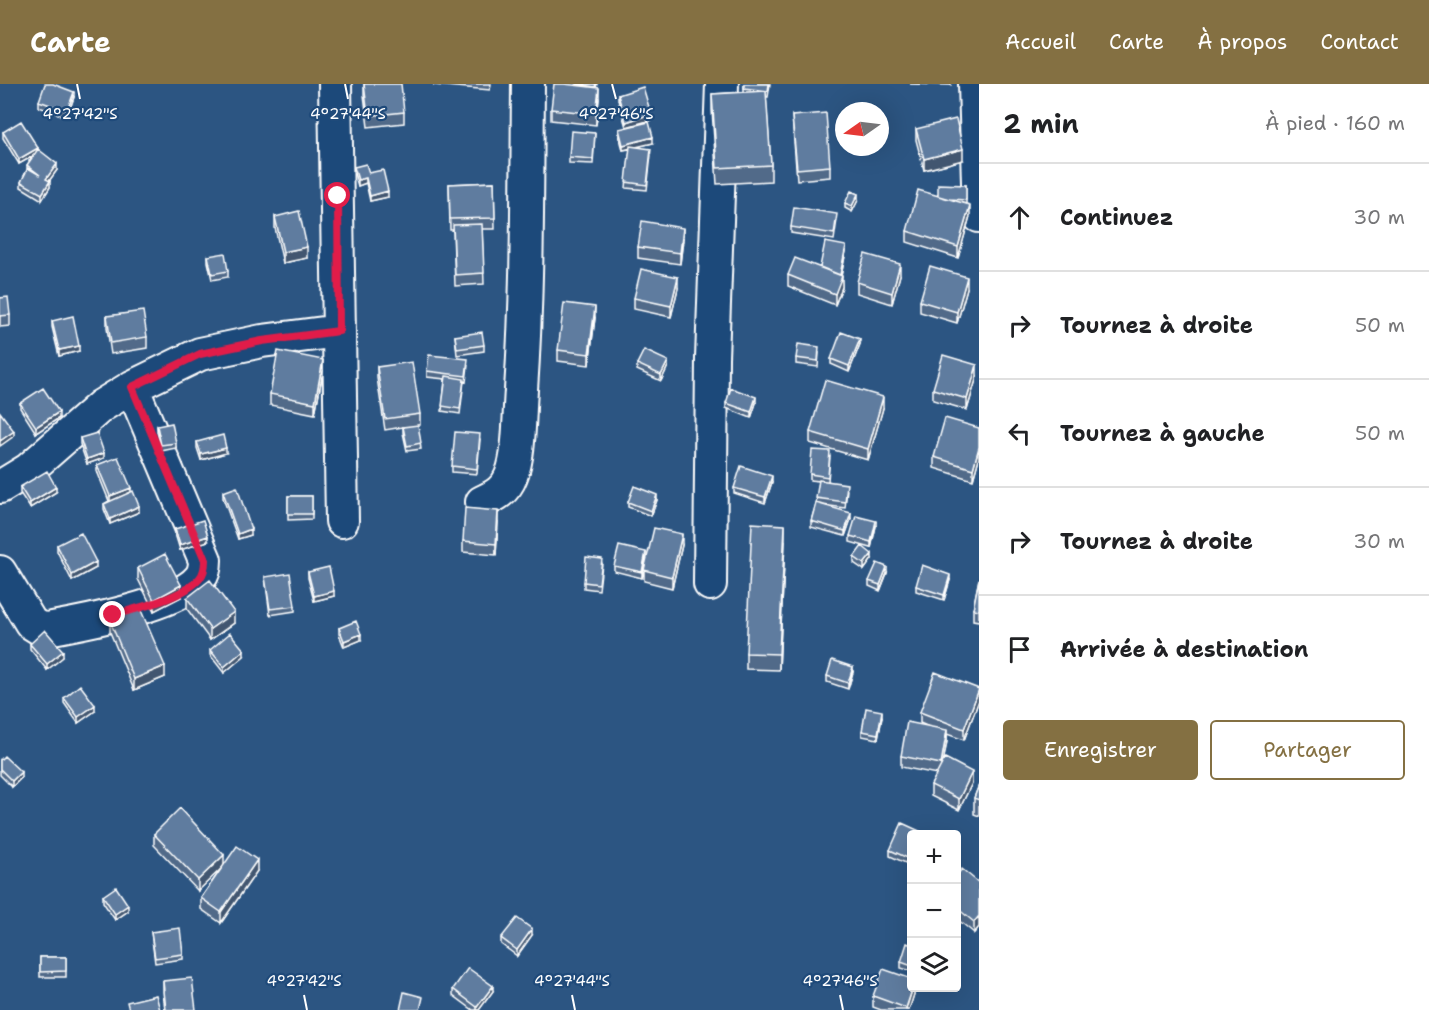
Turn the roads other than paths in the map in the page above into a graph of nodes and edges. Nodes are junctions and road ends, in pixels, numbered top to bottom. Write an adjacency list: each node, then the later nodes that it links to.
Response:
1 (335, 84): 6 (street)
2 (528, 84): 9 (street)
3 (722, 84): 12 (street)
4 (975, 84): 5 (street)
5 (979, 216)
6 (339, 331): 7 (street); 10 (street)
7 (132, 387): 8 (street); 11 (street)
8 (0, 487)
9 (482, 502)
10 (342, 521)
11 (0, 572)
12 (710, 584)

